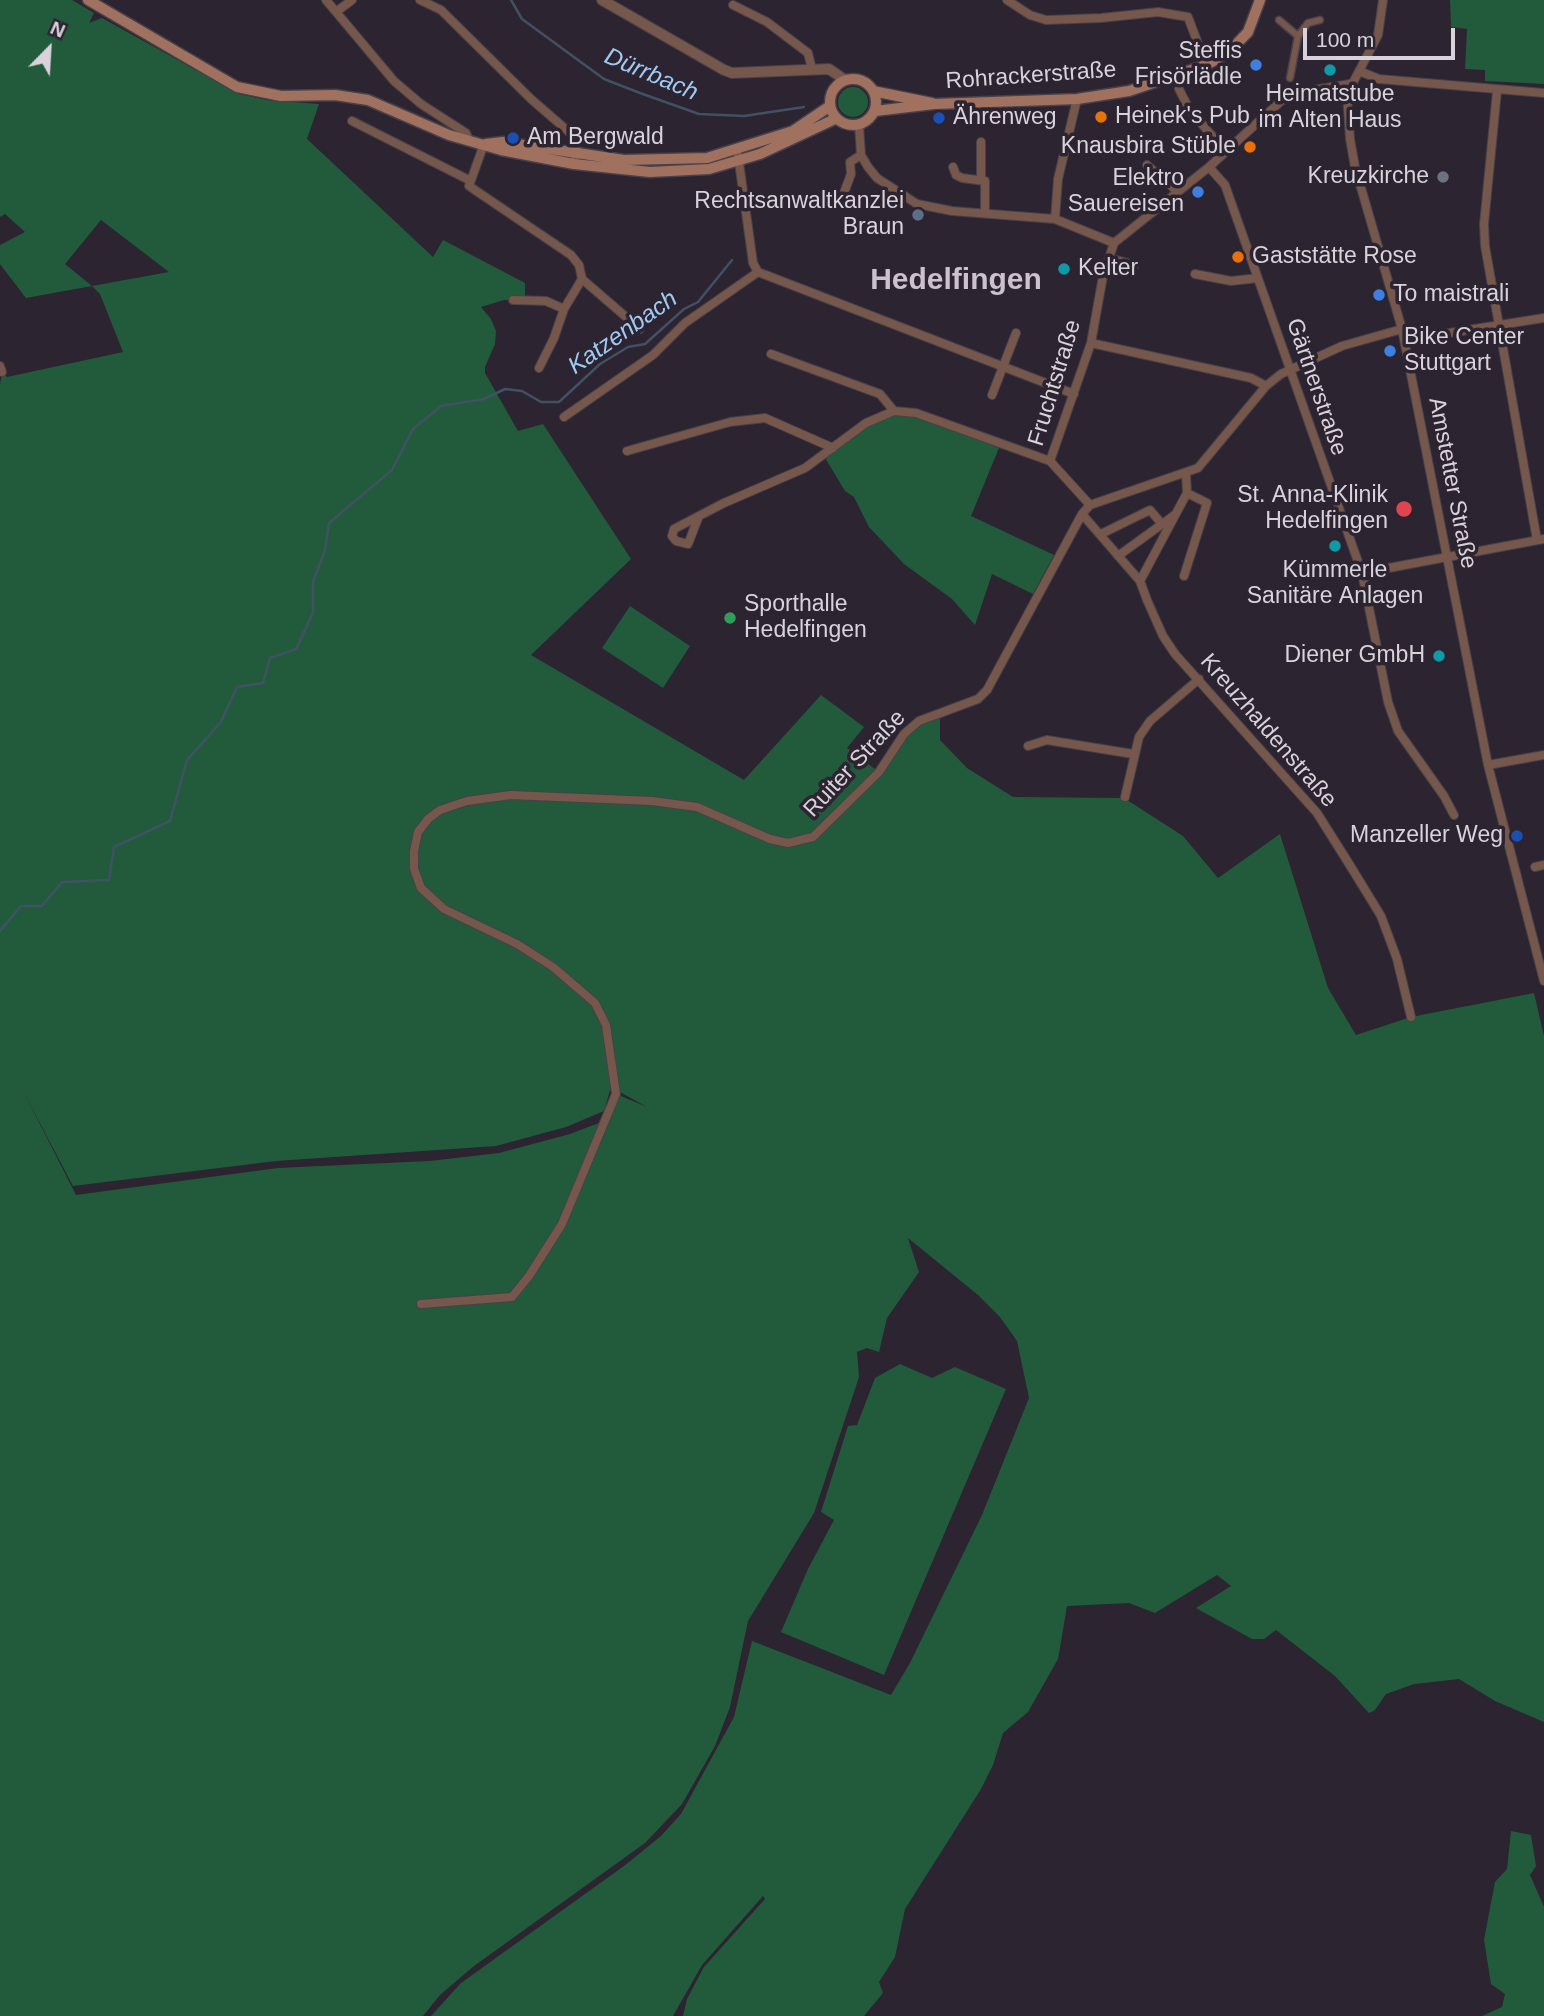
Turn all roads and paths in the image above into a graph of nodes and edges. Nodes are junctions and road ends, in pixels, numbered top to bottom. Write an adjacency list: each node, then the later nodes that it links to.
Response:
1 (88, 0): 31 (main road)
2 (326, 0): 10 (street)
3 (352, 0): 10 (street)
4 (420, 0): 37 (street)
5 (602, 0): 15 (street)
6 (1007, 0): 14 (street)
7 (1260, 0): 14 (main road, Rohrackerstraße)
8 (1383, 0): 16 (street)
9 (733, 5): 15 (street)
10 (336, 12): 31 (street)
11 (1279, 20): 13 (street)
12 (1320, 20): 13 (street)
13 (1298, 36): 17 (street)
14 (1206, 65): 24 (main road, Rohrackerstraße)
15 (812, 69): 18 (street)
16 (1359, 71): 19 (street); 22 (street)
17 (1290, 78)
18 (845, 80): 21 (main road); 26 (main road)
19 (1350, 84): 34 (street); 59 (street, Amstetter Straße)
20 (1180, 89): 34 (street)
21 (873, 91): 25 (main road, Rohrackerstraße); 27 (main road)
22 (1497, 91): 23 (street); 57 (street)
23 (1544, 93)
24 (1077, 99): 25 (main road, Rohrackerstraße); 46 (street)
25 (934, 104): 27 (main road, Rohrackerstraße)
26 (830, 106): 28 (main road); 36 (main road)
27 (875, 111): 30 (main road)
28 (835, 119): 30 (main road); 36 (main road)
29 (352, 121): 41 (street)
30 (859, 125): 35 (street)
31 (469, 141): 33 (main road)
32 (981, 142): 42 (street)
33 (484, 144): 37 (main road); 41 (street)
34 (1225, 151): 40 (street)
35 (861, 155): 44 (street); 45 (street)
36 (739, 156): 37 (main road); 50 (street)
37 (575, 159)
38 (1147, 165): 43 (street)
39 (953, 167): 42 (street)
40 (1209, 167): 43 (street); 52 (street, Gärtnerstraße)
41 (470, 180): 53 (street)
42 (981, 180): 45 (street)
43 (1178, 192): 47 (street)
44 (815, 204)
45 (985, 212): 46 (street)
46 (1055, 219): 47 (street)
47 (1114, 243): 48 (street, Fruchtstraße)
48 (1109, 258): 49 (street); 62 (street, Fruchtstraße)
49 (1135, 265)
50 (758, 272): 64 (street); 71 (street)
51 (1195, 274): 52 (street)
52 (1258, 278): 66 (street, Gärtnerstraße)
53 (582, 279): 55 (street); 58 (street)
54 (513, 300): 55 (street)
55 (564, 309): 65 (street)
56 (1544, 318): 57 (street)
57 (1497, 324): 61 (street); 83 (street)
58 (640, 329)
59 (1402, 329): 61 (street, Amstetter Straße); 66 (street)
60 (1016, 333): 64 (street)
61 (1405, 340): 85 (street, Amstetter Straße)
62 (1091, 343): 67 (street); 68 (street, Fruchtstraße)
63 (771, 354): 70 (street)
64 (1003, 366): 68 (street); 69 (street)
65 (539, 368)
66 (1290, 370): 67 (street); 86 (street, Gärtnerstraße)
67 (1266, 386): 75 (street)
68 (1074, 394): 74 (street, Fruchtstraße)
69 (992, 395)
70 (894, 411): 72 (street); 74 (street)
71 (564, 417)
72 (833, 448): 73 (street); 80 (street)
73 (627, 451)
74 (1050, 461): 77 (street, Fruchtstraße)
75 (1186, 474): 76 (street); 77 (street)
76 (1187, 493): 79 (street); 87 (street)
77 (1090, 505): 78 (street, Ruiter Straße)
78 (1082, 514): 82 (street, Kreuzhaldenstraße); 98 (street, Ruiter Straße)
79 (1176, 514): 81 (street); 88 (street)
80 (699, 516)
81 (1161, 523): 82 (street); 84 (street)
82 (1101, 534): 84 (street, Kreuzhaldenstraße)
83 (1540, 540): 85 (street)
84 (1118, 556): 88 (street, Kreuzhaldenstraße)
85 (1447, 558): 86 (street); 93 (street, Amstetter Straße)
86 (1362, 573): 95 (street, Gärtnerstraße)
87 (1184, 576)
88 (1140, 581): 89 (street, Kreuzhaldenstraße)
89 (1199, 679): 91 (street); 97 (street, Kreuzhaldenstraße)
90 (1028, 746): 91 (street)
91 (1133, 754): 94 (street)
92 (1544, 755): 93 (street)
93 (1489, 765): 96 (street, Amstetter Straße)
94 (1125, 797)
95 (1454, 815)
96 (1544, 981)
97 (1411, 1017)
98 (421, 1304)

